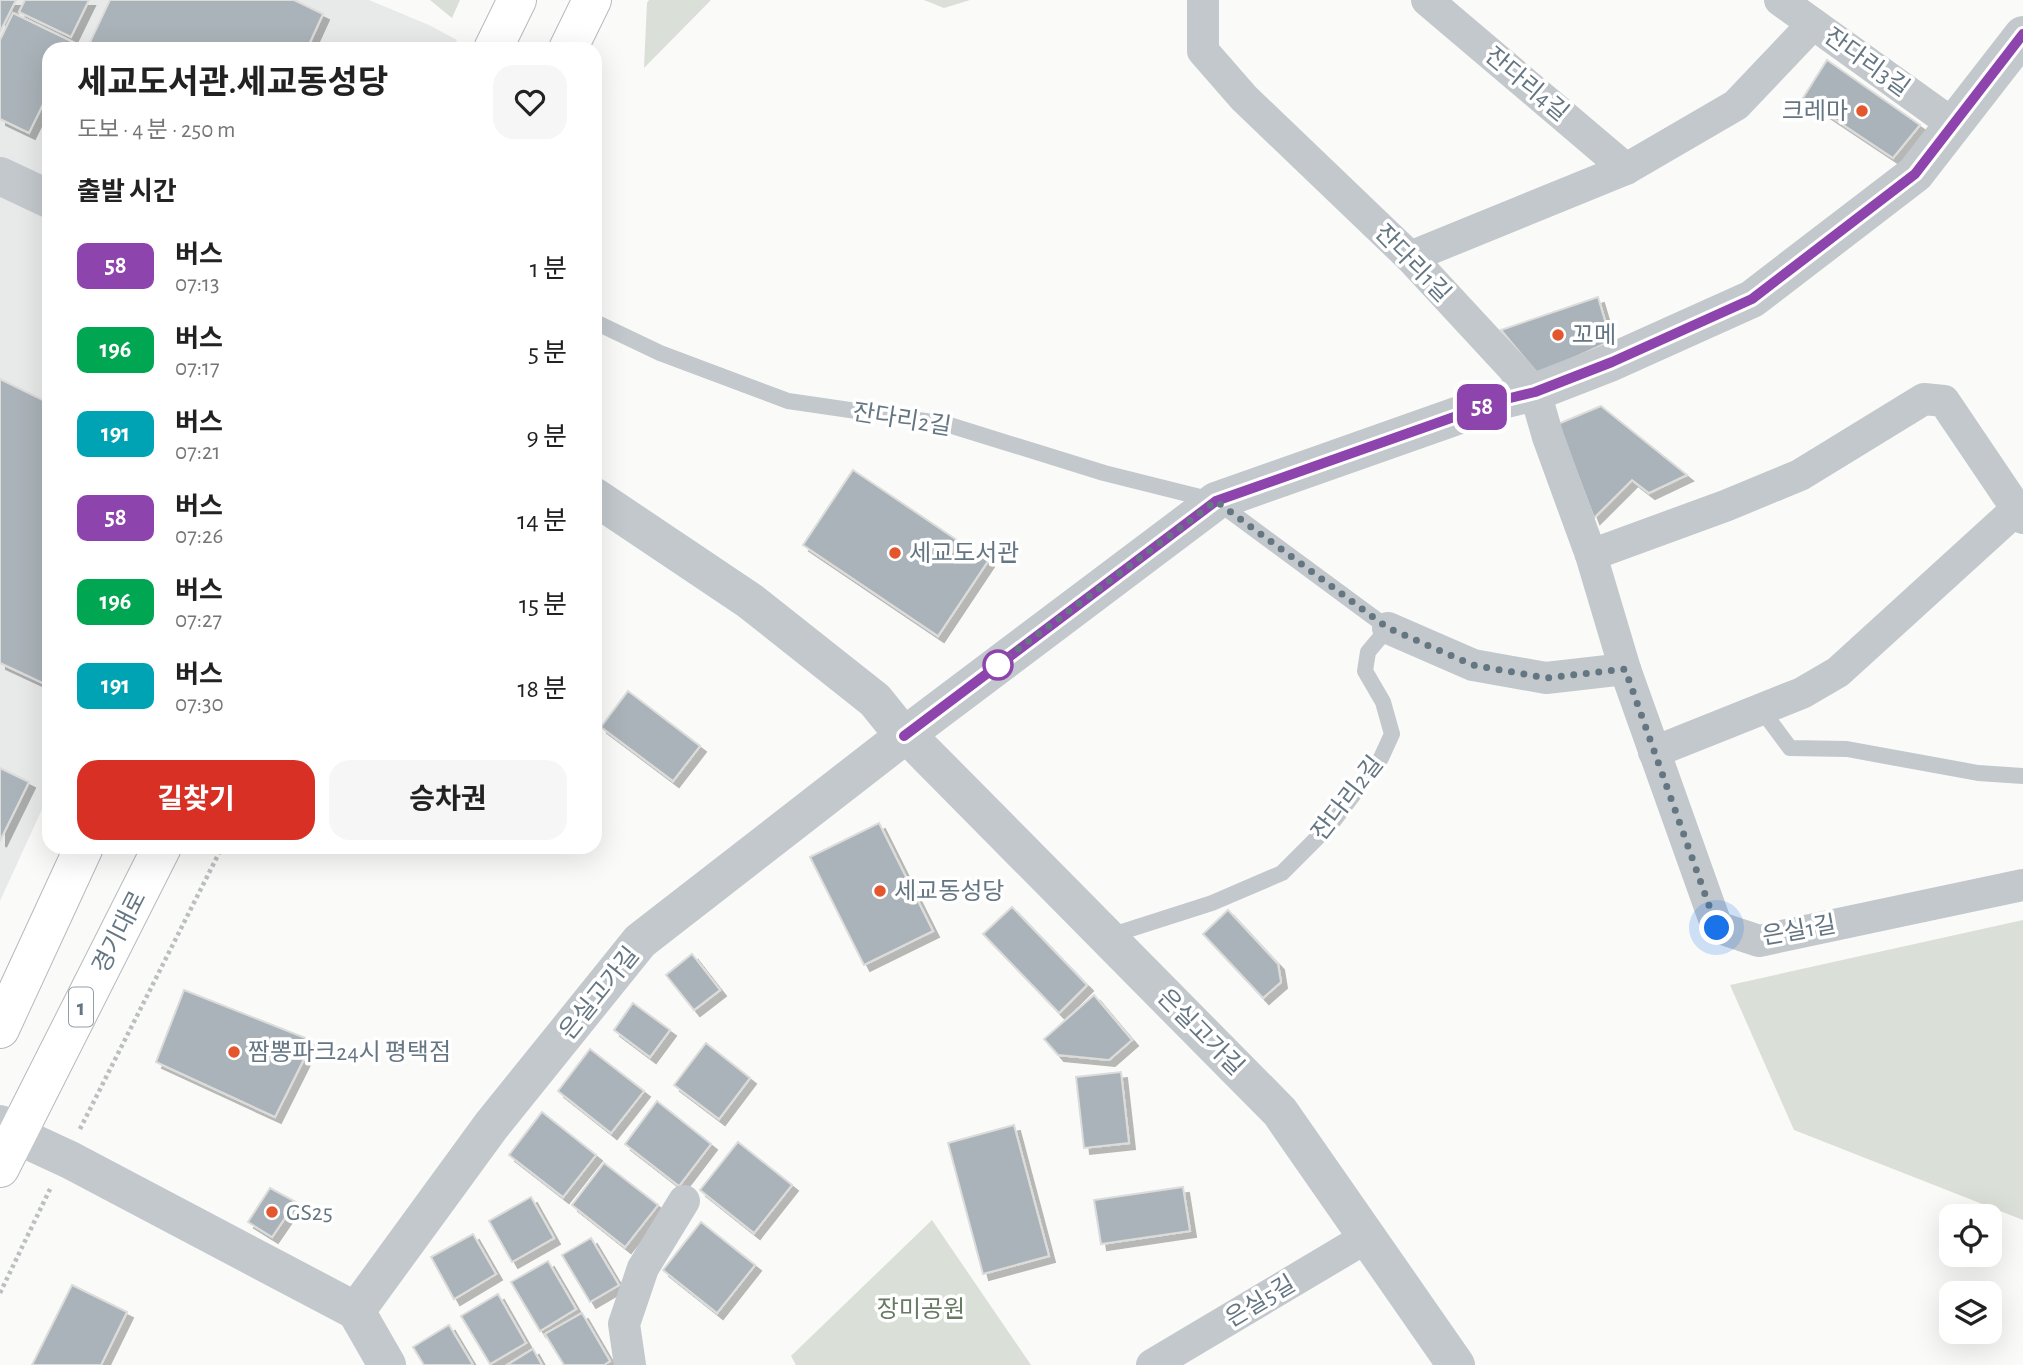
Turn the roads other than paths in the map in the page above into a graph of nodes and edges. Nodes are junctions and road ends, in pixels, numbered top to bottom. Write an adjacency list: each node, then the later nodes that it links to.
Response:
1 (517, 0): 8 (main road)
2 (592, 0): 9 (main road)
3 (1203, 0): 14 (street, 잔다리1길)
4 (1427, 0): 11 (street, 잔다리4길)
5 (1780, 0): 6 (street, 잔다리3길)
6 (1813, 24): 10 (street, 잔다리3길); 11 (street)
7 (2023, 34): 10 (street)
8 (496, 42)
9 (571, 42)
10 (1954, 125): 16 (street)
11 (1626, 169): 14 (street)
12 (0, 176): 13 (street)
13 (42, 197)
14 (1410, 257): 16 (street, 잔다리1길)
15 (602, 325): 17 (lane, 잔다리2길)
16 (1535, 392): 17 (street); 20 (street, 잔다리1길)
17 (1216, 501): 21 (lane, 잔다리2길); 24 (street)
18 (602, 502): 24 (street, 은실고가길)
19 (2020, 514): 20 (street); 23 (street)
20 (1591, 555): 22 (street, 잔다리1길)
21 (1388, 628): 22 (street); 30 (lane, 잔다리2길)
22 (1625, 669): 25 (street, 은실1길)
23 (1761, 709): 25 (street); 26 (lane)
24 (904, 736): 30 (street, 은실고가길); 35 (street, 은실고가길)
25 (1654, 752): 29 (street, 은실1길)
26 (2023, 776)
27 (81, 854): 31 (main road)
28 (158, 854): 32 (main road, 경기대로 / 1)
29 (2023, 885)
30 (1107, 937): 34 (street, 은실고가길)
31 (0, 1029)
32 (5, 1142): 35 (street)
33 (684, 1201): 37 (street)
34 (1367, 1237): 38 (street, 은실5길); 39 (street, 은실고가길)
35 (356, 1311): 36 (street)
36 (387, 1365)
37 (630, 1365)
38 (1152, 1365)
39 (1456, 1365)

